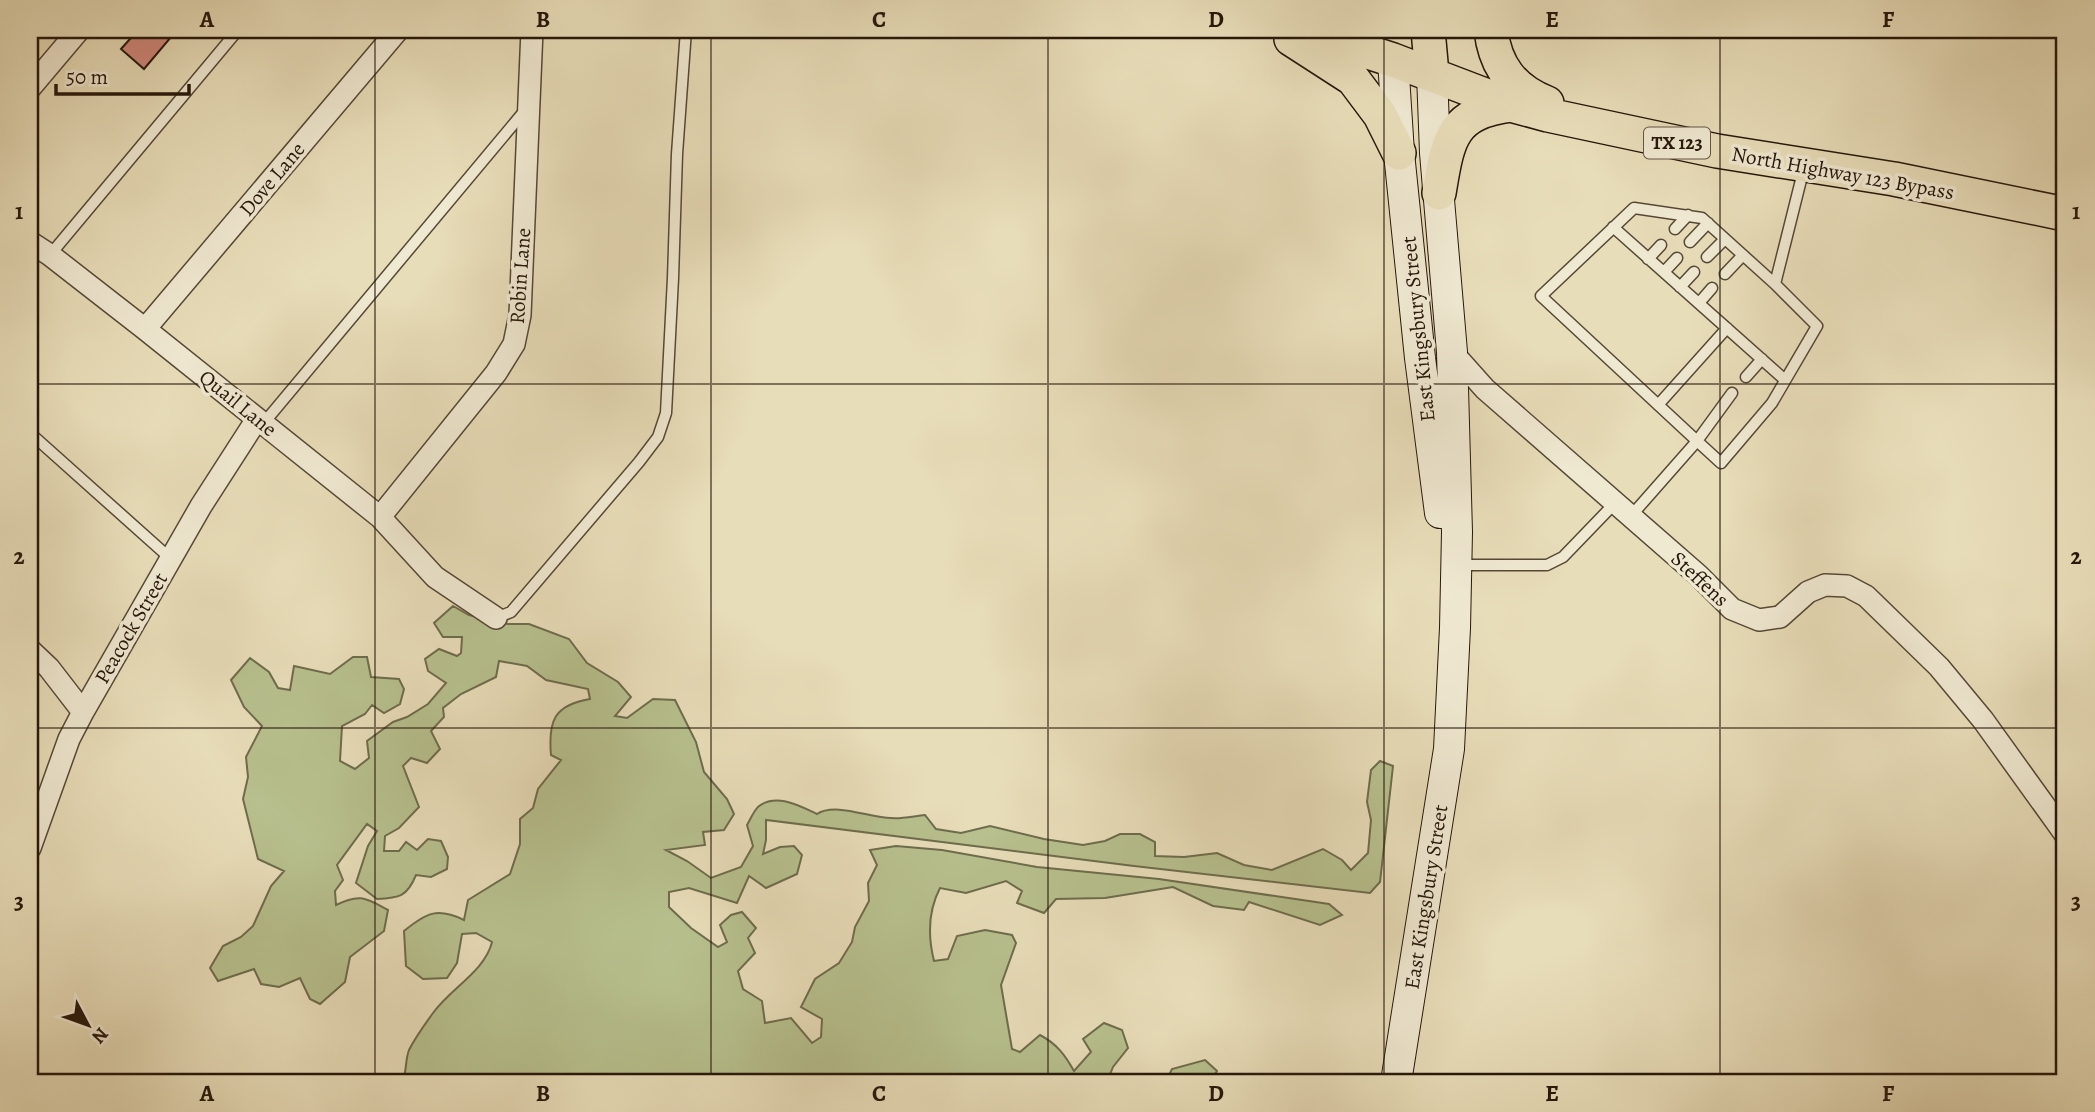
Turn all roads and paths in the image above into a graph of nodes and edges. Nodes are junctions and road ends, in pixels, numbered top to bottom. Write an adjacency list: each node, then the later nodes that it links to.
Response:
1 (79, 30): 12 (street)
2 (238, 30): 28 (lane)
3 (398, 30): 41 (street, Dove Lane)
4 (532, 30): 14 (street, Robin Lane)
5 (686, 30): 55 (lane)
6 (1278, 30): 16 (main road)
7 (1300, 30): 10 (main road, North Highway 123 Bypass / TX 123)
8 (1428, 30): 11 (main road, East Kingsbury Street)
9 (1491, 30): 15 (main road)
10 (1393, 45): 11 (main road, North Highway 123 Bypass / TX 123); 16 (main road, East Kingsbury Street)
11 (1432, 74): 13 (main road, North Highway 123 Bypass / TX 123); 18 (main road, East Kingsbury Street)
12 (30, 88)
13 (1511, 105): 15 (main road, North Highway 123 Bypass / TX 123); 18 (main road)
14 (529, 106): 48 (lane); 52 (street, Robin Lane)
15 (1640, 135): 17 (main road, North Highway 123 Bypass / TX 123)
16 (1399, 153): 56 (main road, East Kingsbury Street)
17 (1805, 165): 19 (main road, North Highway 123 Bypass / TX 123); 36 (lane)
18 (1439, 193): 42 (main road, East Kingsbury Street)
19 (2065, 214)
20 (1688, 215): 21 (lane); 22 (lane); 23 (lane)
21 (1708, 223): 24 (lane); 26 (lane)
22 (1613, 228): 32 (lane); 47 (lane)
23 (1675, 229)
24 (1725, 239): 29 (lane); 30 (lane)
25 (30, 242): 28 (street, Quail Lane)
26 (1690, 242)
27 (1661, 245): 32 (lane)
28 (50, 255): 41 (street, Quail Lane)
29 (1742, 255): 35 (lane); 36 (lane)
30 (1707, 257)
31 (1677, 258): 33 (lane)
32 (1648, 259): 33 (lane)
33 (1664, 272): 37 (lane)
34 (1694, 272): 37 (lane)
35 (1725, 274)
36 (1775, 284): 45 (lane)
37 (1681, 287): 39 (lane)
38 (1712, 288): 39 (lane)
39 (1699, 303): 40 (lane)
40 (1727, 328): 43 (lane); 47 (lane)
41 (145, 329): 48 (street, Quail Lane)
42 (1452, 352): 51 (street, Steffens); 54 (main road, East Kingsbury Street)
43 (1762, 359): 44 (lane); 45 (lane)
44 (1746, 377)
45 (1785, 380): 50 (lane)
46 (1732, 393): 50 (lane)
47 (1658, 405): 50 (lane)
48 (260, 422): 52 (street, Quail Lane); 53 (street, Peacock Street)
49 (30, 433): 53 (lane)
50 (1697, 441): 51 (lane)
51 (1624, 509): 54 (lane); 59 (street, Steffens)
52 (380, 517): 55 (street, Quail Lane)
53 (171, 559): 58 (street, Peacock Street)
54 (1457, 565): 56 (main road, East Kingsbury Street)
55 (496, 618)
56 (1455, 628): 61 (main road, East Kingsbury Street)
57 (30, 650): 58 (street)
58 (83, 712): 60 (street, Peacock Street)
59 (2065, 835)
60 (30, 848)
61 (1395, 1082)

